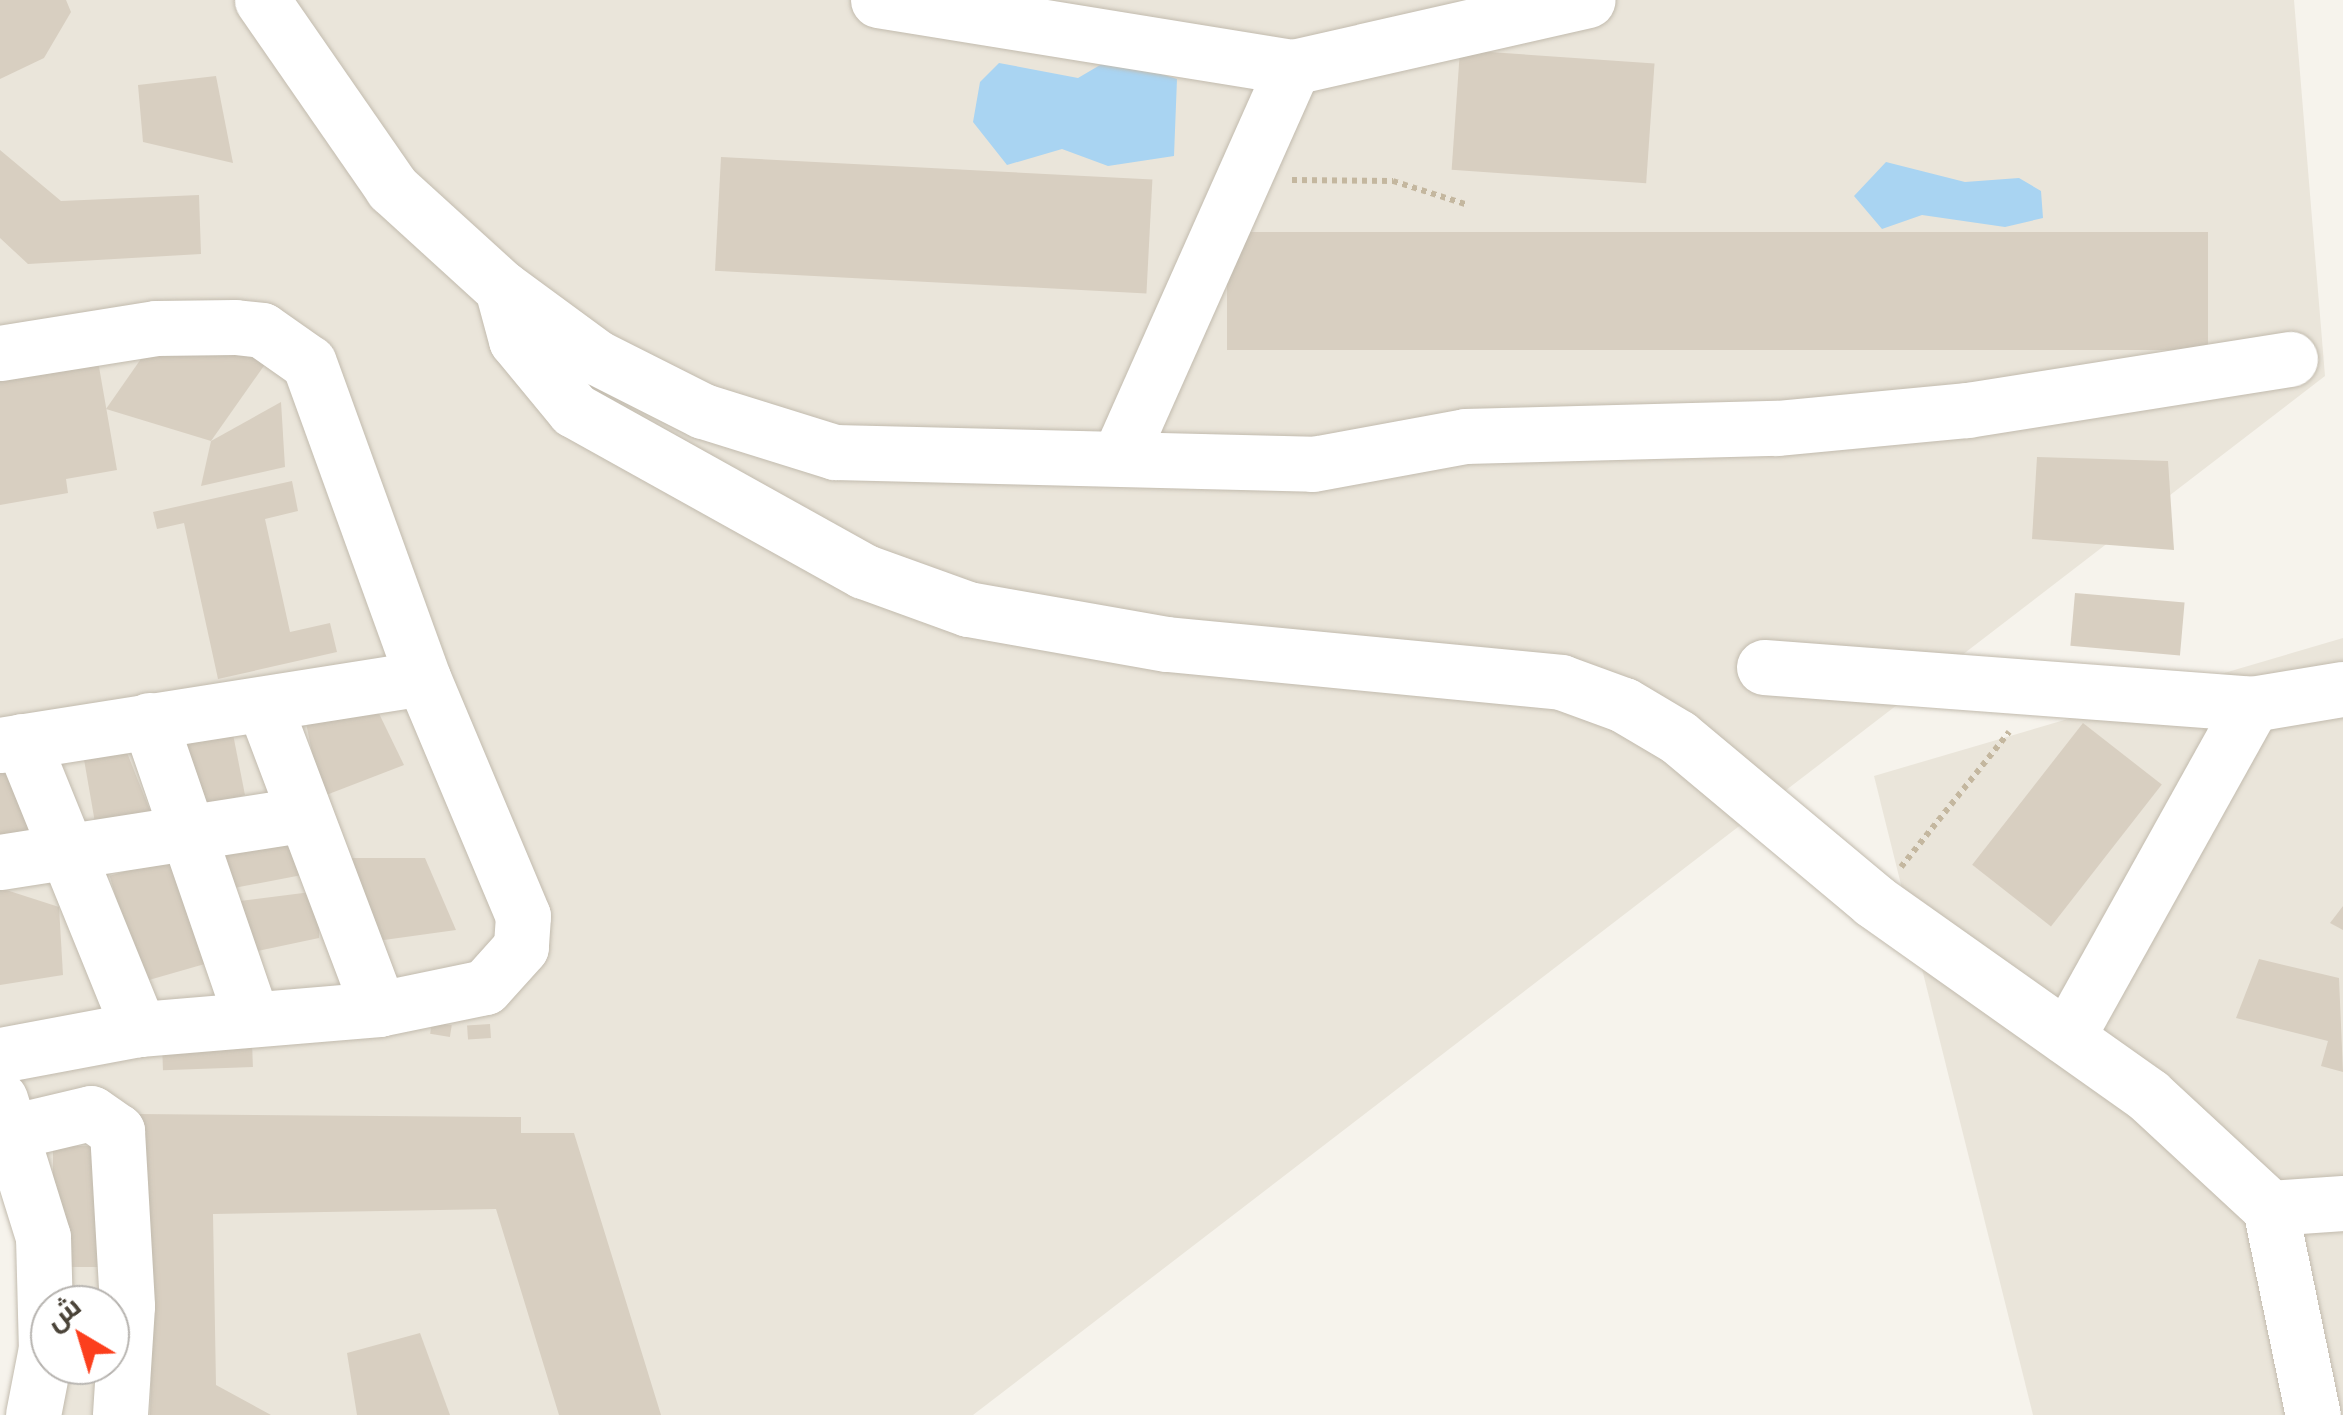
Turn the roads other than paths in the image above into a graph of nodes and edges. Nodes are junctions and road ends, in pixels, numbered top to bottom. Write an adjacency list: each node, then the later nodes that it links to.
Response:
1 (262, 0): 5 (street)
2 (878, 0): 4 (street)
3 (1588, 0): 4 (street)
4 (1293, 67): 8 (street)
5 (502, 288): 8 (street); 23 (street)
6 (0, 353): 10 (street)
7 (2290, 360): 8 (street)
8 (1122, 453)
9 (1764, 667): 13 (street)
10 (423, 678): 12 (street); 20 (street)
11 (2343, 689): 13 (street)
12 (264, 704): 14 (street); 16 (street)
13 (2252, 704): 23 (street)
14 (148, 720): 15 (street); 17 (street)
15 (11, 743): 18 (street)
16 (300, 816): 17 (street); 20 (street)
17 (185, 834): 18 (street); 21 (street)
18 (74, 851): 19 (street); 22 (street)
19 (0, 862)
20 (379, 1010): 21 (street)
21 (251, 1016): 22 (street)
22 (139, 1029): 24 (street)
23 (2067, 1036): 27 (street)
24 (0, 1054)
25 (8, 1115): 28 (street); 29 (street)
26 (2343, 1203): 27 (street)
27 (2270, 1208): 30 (street)
28 (33, 1415)
29 (120, 1415)
30 (2314, 1415)

